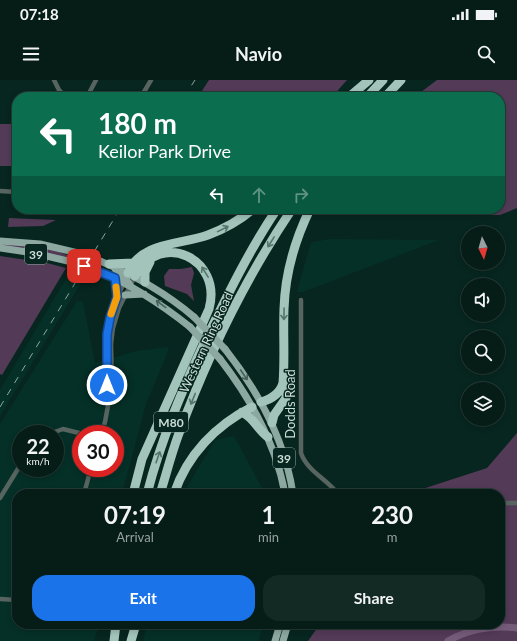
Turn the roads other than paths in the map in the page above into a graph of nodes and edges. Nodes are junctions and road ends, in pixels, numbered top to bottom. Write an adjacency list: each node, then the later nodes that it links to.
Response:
1 (54, 80): 7 (street)
2 (96, 80): 8 (street)
3 (151, 80): 9 (street)
4 (369, 80): 10 (highway)
5 (383, 80): 11 (highway)
6 (401, 80): 12 (highway)
7 (61, 92)
8 (90, 92)
9 (144, 92)
10 (355, 92)
11 (371, 92)
12 (389, 92)
13 (0, 191): 14 (street)
14 (12, 192)
15 (246, 214): 22 (highway, one-way to 15)
16 (273, 214): 43 (highway, Western Ring Road / M80, one-way to 16)
17 (289, 214): 44 (highway, Western Ring Road / M80, one-way to 44)
18 (308, 214): 31 (highway, one-way to 31)
19 (0, 240): 23 (main road, 39, bridge)
20 (0, 248): 24 (main road, 39, bridge)
21 (154, 257): 25 (highway); 26 (highway); 42 (highway, one-way to 21)
22 (134, 263): 23 (highway); 25 (highway)
23 (111, 265): 25 (main road, 39)
24 (115, 278): 25 (main road, 39); 29 (main road)
25 (129, 279): 26 (main road, 39); 27 (main road, 39); 28 (street); 29 (street)
26 (145, 282): 33 (main road, 39, one-way to 33, bridge)
27 (144, 294): 28 (main road); 34 (main road, 39, one-way to 27, bridge)
28 (125, 295): 32 (street)
29 (117, 297): 32 (street)
30 (301, 300): 48 (street, Dodds Road)
31 (284, 332): 33 (highway); 36 (highway)
32 (109, 398): 37 (street)
33 (261, 402): 34 (main road); 36 (main road, 39)
34 (252, 407): 35 (highway); 38 (main road, 39)
35 (242, 412): 38 (highway); 45 (highway)
36 (272, 423): 47 (main road, 39)
37 (104, 425)
38 (268, 437): 46 (main road, 39)
39 (13, 477): 49 (street)
40 (89, 477): 41 (street)
41 (85, 489)
42 (134, 489)
43 (148, 489)
44 (162, 489)
45 (176, 489)
46 (284, 489)
47 (292, 489)
48 (334, 489)
49 (0, 498)
50 (505, 503): 51 (street)
51 (517, 503)
52 (0, 599): 53 (street)
53 (12, 600)
54 (115, 629): 59 (highway)
55 (130, 629): 60 (highway)
56 (135, 629): 61 (highway)
57 (279, 629): 62 (main road)
58 (287, 629): 63 (main road)
59 (114, 641)
60 (128, 641)
61 (131, 641)
62 (275, 641)
63 (283, 641)

